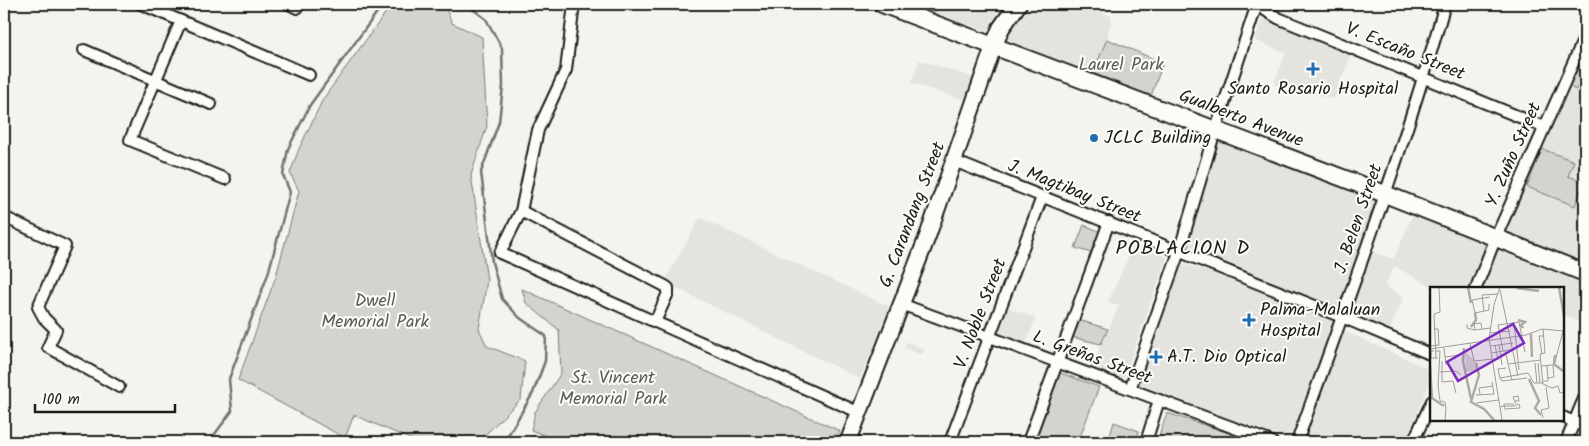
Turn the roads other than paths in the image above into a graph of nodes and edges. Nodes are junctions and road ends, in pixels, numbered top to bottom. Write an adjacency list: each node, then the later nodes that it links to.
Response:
1 (141, 4): 7 (street)
2 (574, 4): 21 (street)
3 (882, 4): 9 (main road, Gualberto Avenue)
4 (1018, 4): 9 (main road, G. Carandang Street)
5 (1256, 4): 12 (street, V. Escaño Street); 16 (street)
6 (1445, 4): 12 (street, J. Belen Street)
7 (181, 21): 11 (street); 13 (street)
8 (1585, 36): 15 (street, Y. Zuño Street)
9 (994, 45): 16 (main road, Gualberto Avenue); 17 (main road, G. Carandang Street)
10 (84, 50): 13 (street)
11 (309, 75)
12 (1424, 77): 15 (street, V. Escaño Street); 19 (street, J. Belen Street)
13 (155, 79): 14 (street); 18 (street)
14 (211, 104)
15 (1544, 127): 24 (street, Y. Zuño Street)
16 (1215, 131): 19 (main road, Gualberto Avenue); 25 (street)
17 (954, 161): 20 (street, J. Magtibay Street); 28 (main road, G. Carandang Street)
18 (224, 179)
19 (1385, 194): 24 (main road, Gualberto Avenue); 29 (street, J. Belen Street)
20 (1042, 197): 23 (street, J. Magtibay Street); 31 (street, V. Noble Street)
21 (521, 211): 30 (street); 30 (street)
22 (4, 216): 34 (street)
23 (1109, 222): 25 (street, J. Magtibay Street); 33 (street)
24 (1496, 237): 26 (main road, Gualberto Avenue); 27 (street, Y. Zuño Street)
25 (1179, 252): 29 (street, J. Magtibay Street); 35 (street)
26 (1585, 273)
27 (1476, 287)
28 (901, 304): 31 (street, L. Greñas Street); 39 (main road, G. Carandang Street)
29 (1342, 317): 32 (street, J. Magtibay Street); 48 (street, J. Belen Street)
30 (655, 322): 39 (street)
31 (989, 338): 33 (street, L. Greñas Street); 44 (street, V. Noble Street)
32 (1430, 354)
33 (1057, 363): 35 (street, L. Greñas Street); 45 (street)
34 (119, 387)
35 (1130, 389): 37 (street, L. Greñas Street)
36 (1585, 396): 41 (street)
37 (1160, 400): 46 (street); 47 (street, L. Greñas Street)
38 (1430, 405): 49 (street)
39 (858, 412): 43 (main road, G. Carandang Street)
40 (1564, 417): 41 (street)
41 (1575, 422): 42 (street); 50 (street)
42 (1585, 427)
43 (848, 442)
44 (950, 442)
45 (1028, 442)
46 (1146, 442)
47 (1272, 442)
48 (1298, 442)
49 (1413, 442)
50 (1566, 442)

